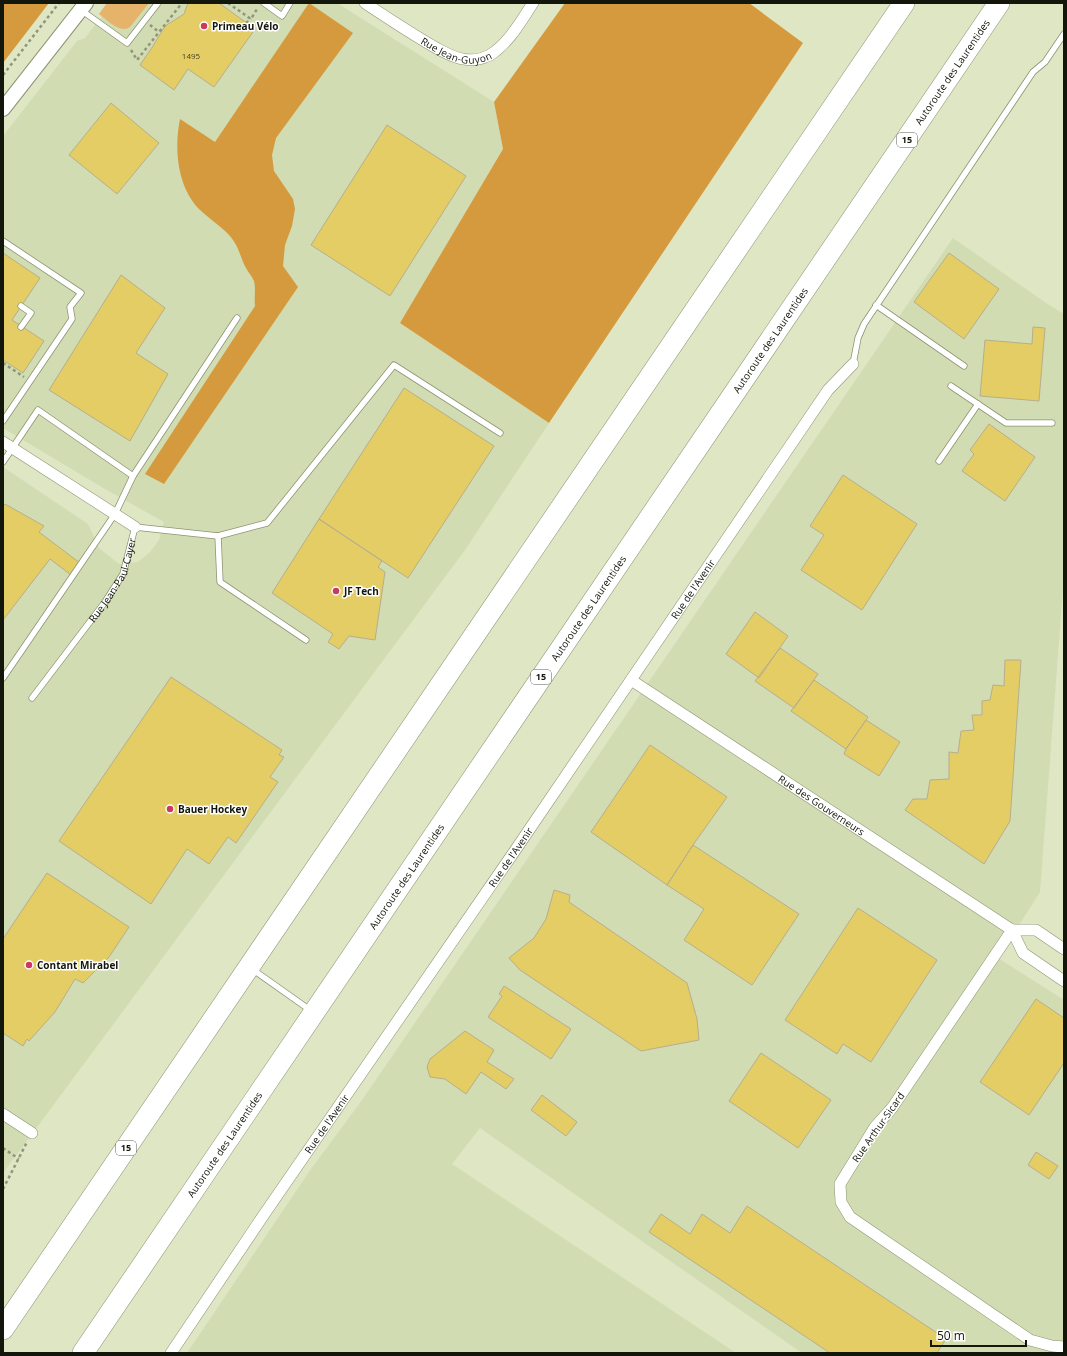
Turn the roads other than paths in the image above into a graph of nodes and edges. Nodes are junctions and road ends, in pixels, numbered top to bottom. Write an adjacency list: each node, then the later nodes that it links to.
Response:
1 (158, 3): 8 (lane)
2 (264, 3): 3 (lane)
3 (290, 3)
4 (365, 3): 5 (street, Rue Jean-Guyon)
5 (533, 3)
6 (904, 3): 37 (highway, 15)
7 (999, 3): 39 (highway, Autoroute des Laurentides / 15)
8 (83, 7): 10 (street)
9 (1064, 34): 13 (lane)
10 (3, 109)
11 (3, 241): 20 (lane)
12 (21, 306): 15 (lane)
13 (876, 306): 16 (lane); 17 (lane)
14 (236, 318): 27 (lane)
15 (21, 327)
16 (853, 364): 33 (street, Rue de l'Avenir)
17 (964, 366)
18 (951, 386): 19 (lane)
19 (978, 404): 21 (lane); 25 (lane)
20 (3, 421)
21 (1052, 423)
22 (500, 433): 30 (lane)
23 (3, 442): 24 (street, Rue Jean-Paul-Cayer)
24 (13, 448): 26 (lane); 27 (lane); 28 (street, Rue Jean-Paul-Cayer)
25 (939, 461)
26 (3, 462)
27 (133, 476): 28 (lane)
28 (115, 514): 29 (street, Rue Jean-Paul-Cayer); 32 (lane)
29 (135, 527): 30 (lane); 34 (lane, Rue Jean-Paul-Cayer)
30 (218, 536): 31 (lane)
31 (306, 640)
32 (3, 678)
33 (631, 680): 35 (street, Rue des Gouverneurs); 45 (street, Rue de l'Avenir)
34 (32, 698)
35 (1012, 930): 36 (street); 38 (street); 43 (street, Rue Arthur-Sicard)
36 (1064, 949)
37 (249, 966): 39 (lane); 42 (highway, 15)
38 (1064, 981)
39 (314, 1012): 44 (highway, Autoroute des Laurentides / 15)
40 (3, 1114): 41 (street)
41 (32, 1133)
42 (3, 1329)
43 (1064, 1347)
44 (83, 1353)
45 (171, 1353)

